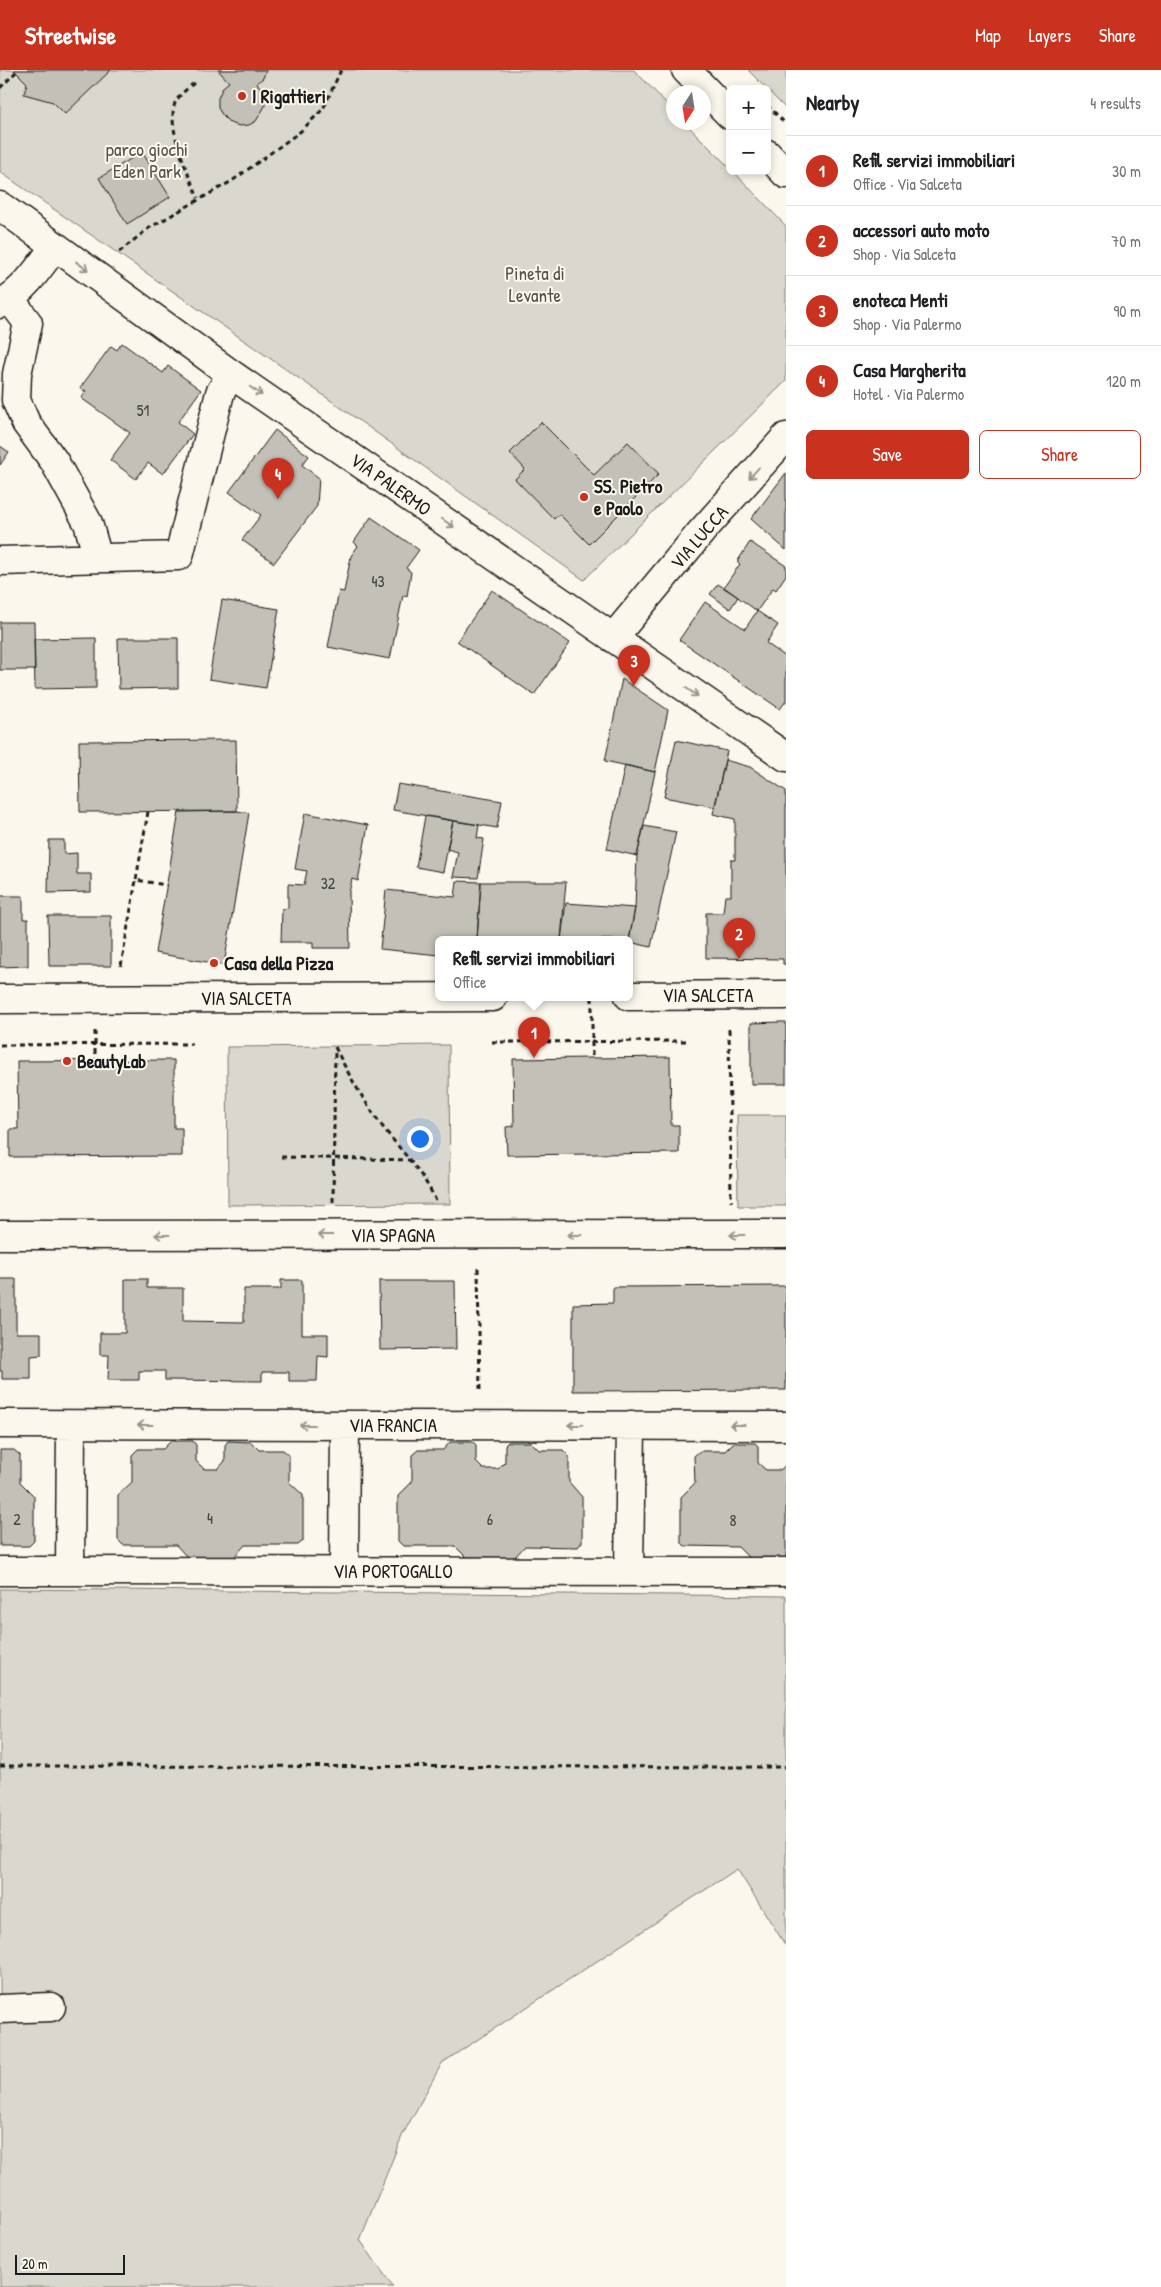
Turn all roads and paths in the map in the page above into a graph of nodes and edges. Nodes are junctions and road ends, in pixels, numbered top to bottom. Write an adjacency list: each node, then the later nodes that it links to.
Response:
1 (341, 70): 11 (path)
2 (686, 70): 7 (street)
3 (16, 72): 5 (path)
4 (194, 83): 11 (path)
5 (0, 88)
6 (771, 108): 8 (path)
7 (726, 111)
8 (786, 124)
9 (771, 158): 10 (street)
10 (786, 174)
11 (198, 198): 14 (path)
12 (0, 206): 13 (street, VIA PALERMO)
13 (55, 246): 14 (street, VIA PALERMO, one-way to 14); 15 (street)
14 (99, 279): 16 (street, VIA PALERMO)
15 (5, 301): 18 (street)
16 (231, 374): 18 (street); 20 (street, VIA PALERMO, one-way to 20)
17 (786, 437): 20 (street, VIA LUCCA, one-way to 20)
18 (98, 558): 19 (street)
19 (0, 561)
20 (613, 638): 21 (street, VIA PALERMO, one-way to 21)
21 (786, 757)
22 (148, 812): 23 (path)
23 (136, 880): 24 (path); 29 (path)
24 (166, 885)
25 (728, 995): 26 (street, VIA SALCETA); 27 (street, VIA SALCETA); 46 (path)
26 (786, 995)
27 (633, 996)
28 (435, 997): 29 (street, VIA SALCETA)
29 (120, 998): 30 (street, VIA SALCETA)
30 (0, 999)
31 (592, 1001): 34 (path)
32 (688, 1041): 34 (path)
33 (492, 1042): 34 (path)
34 (592, 1042): 37 (path)
35 (192, 1044): 36 (path)
36 (0, 1045)
37 (592, 1058)
38 (281, 1157): 39 (path)
39 (334, 1158): 40 (path); 40 (path); 43 (path)
40 (411, 1160): 44 (path)
41 (786, 1234): 46 (street, VIA SPAGNA, one-way to 46)
42 (0, 1235): 43 (street, VIA SPAGNA, one-way to 42)
43 (334, 1235): 44 (street, VIA SPAGNA)
44 (447, 1235): 45 (street, VIA SPAGNA)
45 (478, 1235): 46 (street, VIA SPAGNA, one-way to 45); 51 (path)
46 (731, 1235)
47 (0, 1424): 48 (street, VIA FRANCIA)
48 (71, 1424): 49 (street, VIA FRANCIA, one-way to 48); 54 (street)
49 (345, 1425): 51 (street, VIA FRANCIA); 55 (street)
50 (630, 1425): 51 (street, VIA FRANCIA, one-way to 51); 52 (street, VIA FRANCIA, one-way to 50); 56 (street)
51 (480, 1426)
52 (786, 1426)
53 (0, 1571): 54 (street, VIA PORTOGALLO)
54 (70, 1571): 55 (street, VIA PORTOGALLO)
55 (344, 1571): 56 (street, VIA PORTOGALLO)
56 (629, 1571): 57 (street, VIA PORTOGALLO)
57 (786, 1572)
58 (0, 1766): 59 (path)
59 (786, 1767)
60 (51, 2007): 61 (street)
61 (0, 2009)

